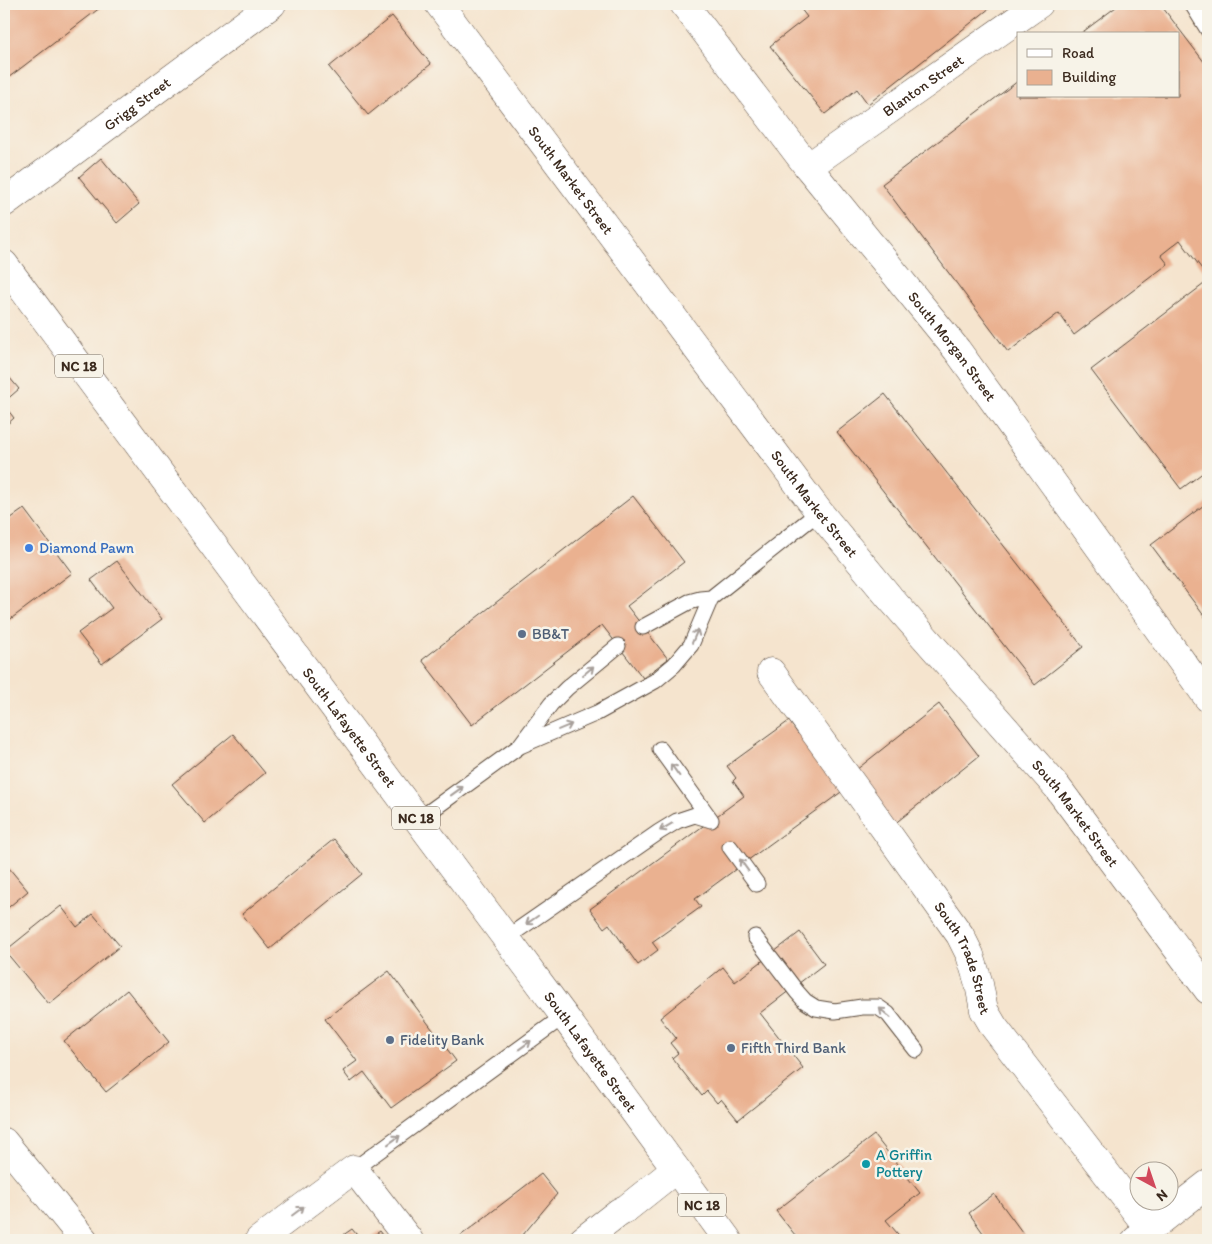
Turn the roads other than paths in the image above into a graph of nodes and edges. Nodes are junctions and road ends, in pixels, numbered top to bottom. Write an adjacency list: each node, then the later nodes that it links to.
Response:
1 (272, 4): 8 (street, Grigg Street)
2 (439, 4): 10 (street, South Market Street)
3 (684, 4): 7 (street, South Morgan Street)
4 (1038, 4): 7 (street, Blanton Street)
5 (1192, 4): 6 (lane)
6 (1208, 30)
7 (808, 167): 15 (street, South Morgan Street)
8 (4, 203)
9 (4, 264): 18 (street, South Lafayette Street / NC 18)
10 (819, 512): 11 (lane); 23 (street, South Market Street)
11 (711, 598): 12 (lane); 16 (lane, one-way to 11)
12 (643, 627)
13 (618, 646): 16 (lane, one-way to 13)
14 (771, 672): 30 (street, South Trade Street)
15 (1208, 698)
16 (520, 746): 18 (lane, one-way to 16)
17 (660, 749): 22 (lane)
18 (418, 820): 22 (street, South Lafayette Street / NC 18)
19 (730, 847): 20 (lane, one-way to 19)
20 (757, 884)
21 (755, 937): 25 (lane, one-way to 21)
22 (506, 938): 24 (street, South Lafayette Street / NC 18)
23 (1208, 990)
24 (564, 1016): 27 (lane, one-way to 24); 28 (street, South Lafayette Street / NC 18)
25 (916, 1050)
26 (4, 1142): 31 (street)
27 (354, 1169): 32 (street, one-way to 27); 33 (street)
28 (676, 1169): 34 (street); 35 (street, South Lafayette Street / NC 18)
29 (1208, 1184): 30 (street)
30 (1148, 1237)
31 (84, 1240)
32 (259, 1240)
33 (409, 1240)
34 (584, 1240)
35 (728, 1240)

